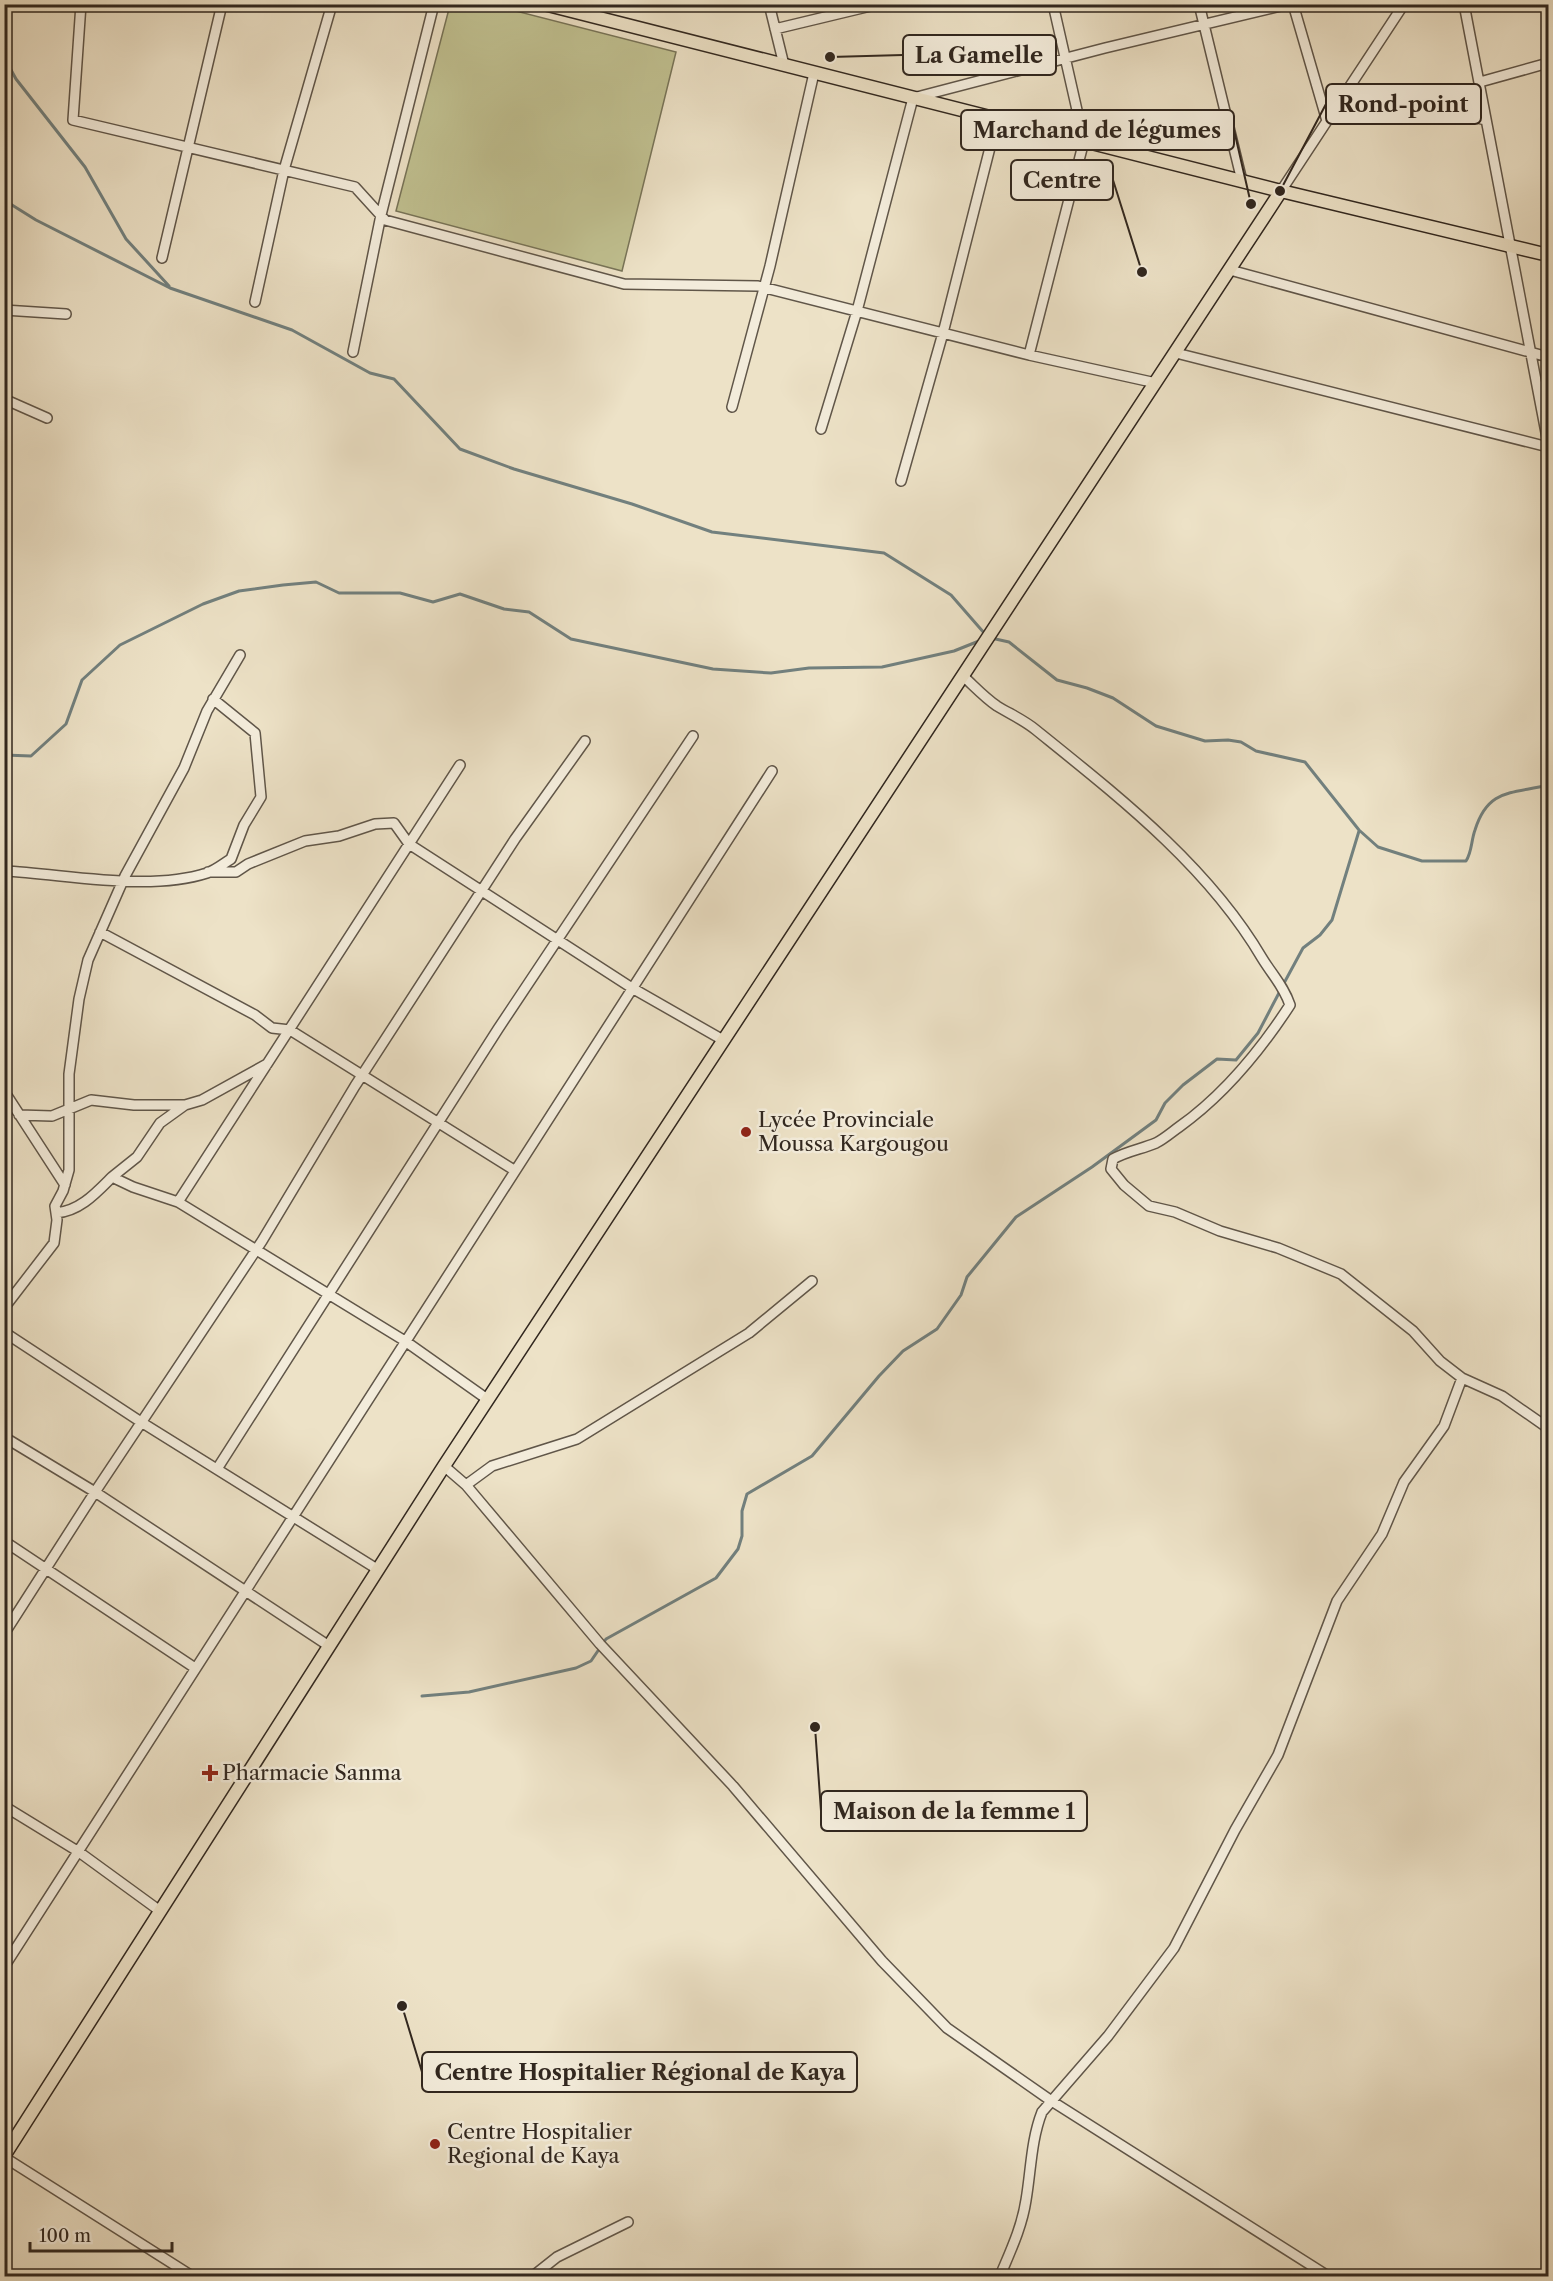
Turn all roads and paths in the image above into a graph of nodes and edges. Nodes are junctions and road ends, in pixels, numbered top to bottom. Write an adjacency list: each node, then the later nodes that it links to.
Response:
1 (81, 4): 26 (street)
2 (222, 4): 26 (street)
3 (332, 4): 27 (street)
4 (434, 4): 30 (street)
5 (544, 4): 17 (main road)
6 (769, 4): 14 (street)
7 (879, 4): 14 (street)
8 (1053, 4): 15 (street)
9 (1199, 4): 13 (street)
10 (1291, 4): 13 (street); 24 (street)
11 (1404, 4): 20 (street)
12 (1464, 4): 19 (street)
13 (1204, 24): 15 (street); 28 (street)
14 (775, 29): 17 (street)
15 (1065, 58): 21 (street); 25 (street)
16 (1548, 63): 19 (street)
17 (784, 65): 18 (main road)
18 (814, 73): 21 (main road); 35 (street)
19 (1479, 82): 23 (street)
20 (1348, 88): 23 (street); 24 (street)
21 (913, 98): 22 (main road); 38 (street)
22 (997, 120): 25 (main road); 40 (street)
23 (1486, 120): 31 (street)
24 (1327, 121): 29 (street)
25 (1084, 141): 28 (main road); 44 (street)
26 (189, 147): 27 (street); 33 (street)
27 (284, 170): 30 (street); 36 (street)
28 (1242, 182): 29 (main road)
29 (1281, 191): 31 (main road); 34 (main road)
30 (381, 215): 35 (street); 41 (street)
31 (1510, 244): 32 (main road); 43 (street)
32 (1548, 255)
33 (162, 258)
34 (1230, 270): 42 (main road); 43 (street)
35 (764, 288): 38 (street); 48 (street)
36 (255, 302)
37 (4, 310): 39 (street)
38 (856, 311): 40 (street); 50 (street)
39 (66, 314)
40 (943, 333): 44 (street); 52 (street)
41 (353, 352)
42 (1176, 353): 46 (main road); 51 (street)
43 (1531, 353): 45 (street); 51 (street)
44 (1029, 355): 46 (street)
45 (1548, 357)
46 (1156, 383): 54 (main road)
47 (4, 399): 49 (street)
48 (732, 407)
49 (47, 418)
50 (821, 429)
51 (1548, 445)
52 (901, 481)
53 (240, 655): 55 (street)
54 (963, 676): 69 (main road); 88 (street)
55 (213, 699): 62 (street); 63 (street)
56 (693, 736): 66 (street)
57 (585, 741): 64 (street)
58 (460, 765): 60 (street)
59 (772, 771): 67 (street)
60 (409, 844): 62 (street); 64 (street); 68 (street)
61 (4, 871): 63 (street)
62 (208, 872): 63 (street)
63 (123, 880): 65 (street)
64 (481, 891): 66 (street); 71 (street)
65 (100, 932): 68 (street); 74 (street)
66 (557, 940): 67 (street); 76 (street)
67 (632, 988): 69 (street); 77 (street)
68 (290, 1030): 70 (street); 71 (street)
69 (723, 1040): 89 (main road)
70 (269, 1063): 73 (street); 80 (street)
71 (362, 1075): 76 (street); 82 (street)
72 (4, 1091): 75 (street)
73 (185, 1105): 74 (street); 78 (street)
74 (69, 1108): 75 (street); 79 (street)
75 (19, 1115): 79 (street)
76 (438, 1123): 77 (street); 84 (street)
77 (514, 1170): 87 (street)
78 (112, 1177): 80 (street); 81 (street)
79 (65, 1185): 81 (street)
80 (178, 1202): 82 (street)
81 (56, 1213): 85 (street)
82 (255, 1250): 84 (street); 90 (street)
83 (812, 1281): 95 (street)
84 (328, 1294): 87 (street); 94 (street)
85 (4, 1308)
86 (4, 1332): 90 (street)
87 (405, 1341): 89 (street); 97 (street)
88 (1462, 1378): 91 (street); 109 (street)
89 (487, 1399): 93 (main road)
90 (141, 1422): 94 (street); 96 (street)
91 (1548, 1428)
92 (4, 1437): 96 (street)
93 (444, 1466): 95 (street); 100 (main road)
94 (217, 1469): 97 (street)
95 (466, 1485): 109 (street)
96 (95, 1492): 99 (street); 101 (street)
97 (293, 1516): 100 (street); 101 (street)
98 (4, 1541): 99 (street)
99 (46, 1567): 102 (street); 104 (street)
100 (377, 1569): 103 (main road)
101 (245, 1590): 103 (street); 104 (street)
102 (4, 1634)
103 (329, 1646): 107 (main road)
104 (195, 1668): 106 (street)
105 (4, 1806): 106 (street)
106 (79, 1852): 107 (street); 108 (street)
107 (159, 1911): 110 (main road)
108 (4, 1967)
109 (1050, 2100): 114 (street); 115 (street)
110 (4, 2156): 112 (street)
111 (628, 2222): 113 (street)
112 (192, 2277)
113 (533, 2277)
114 (1000, 2277)
115 (1328, 2277)

